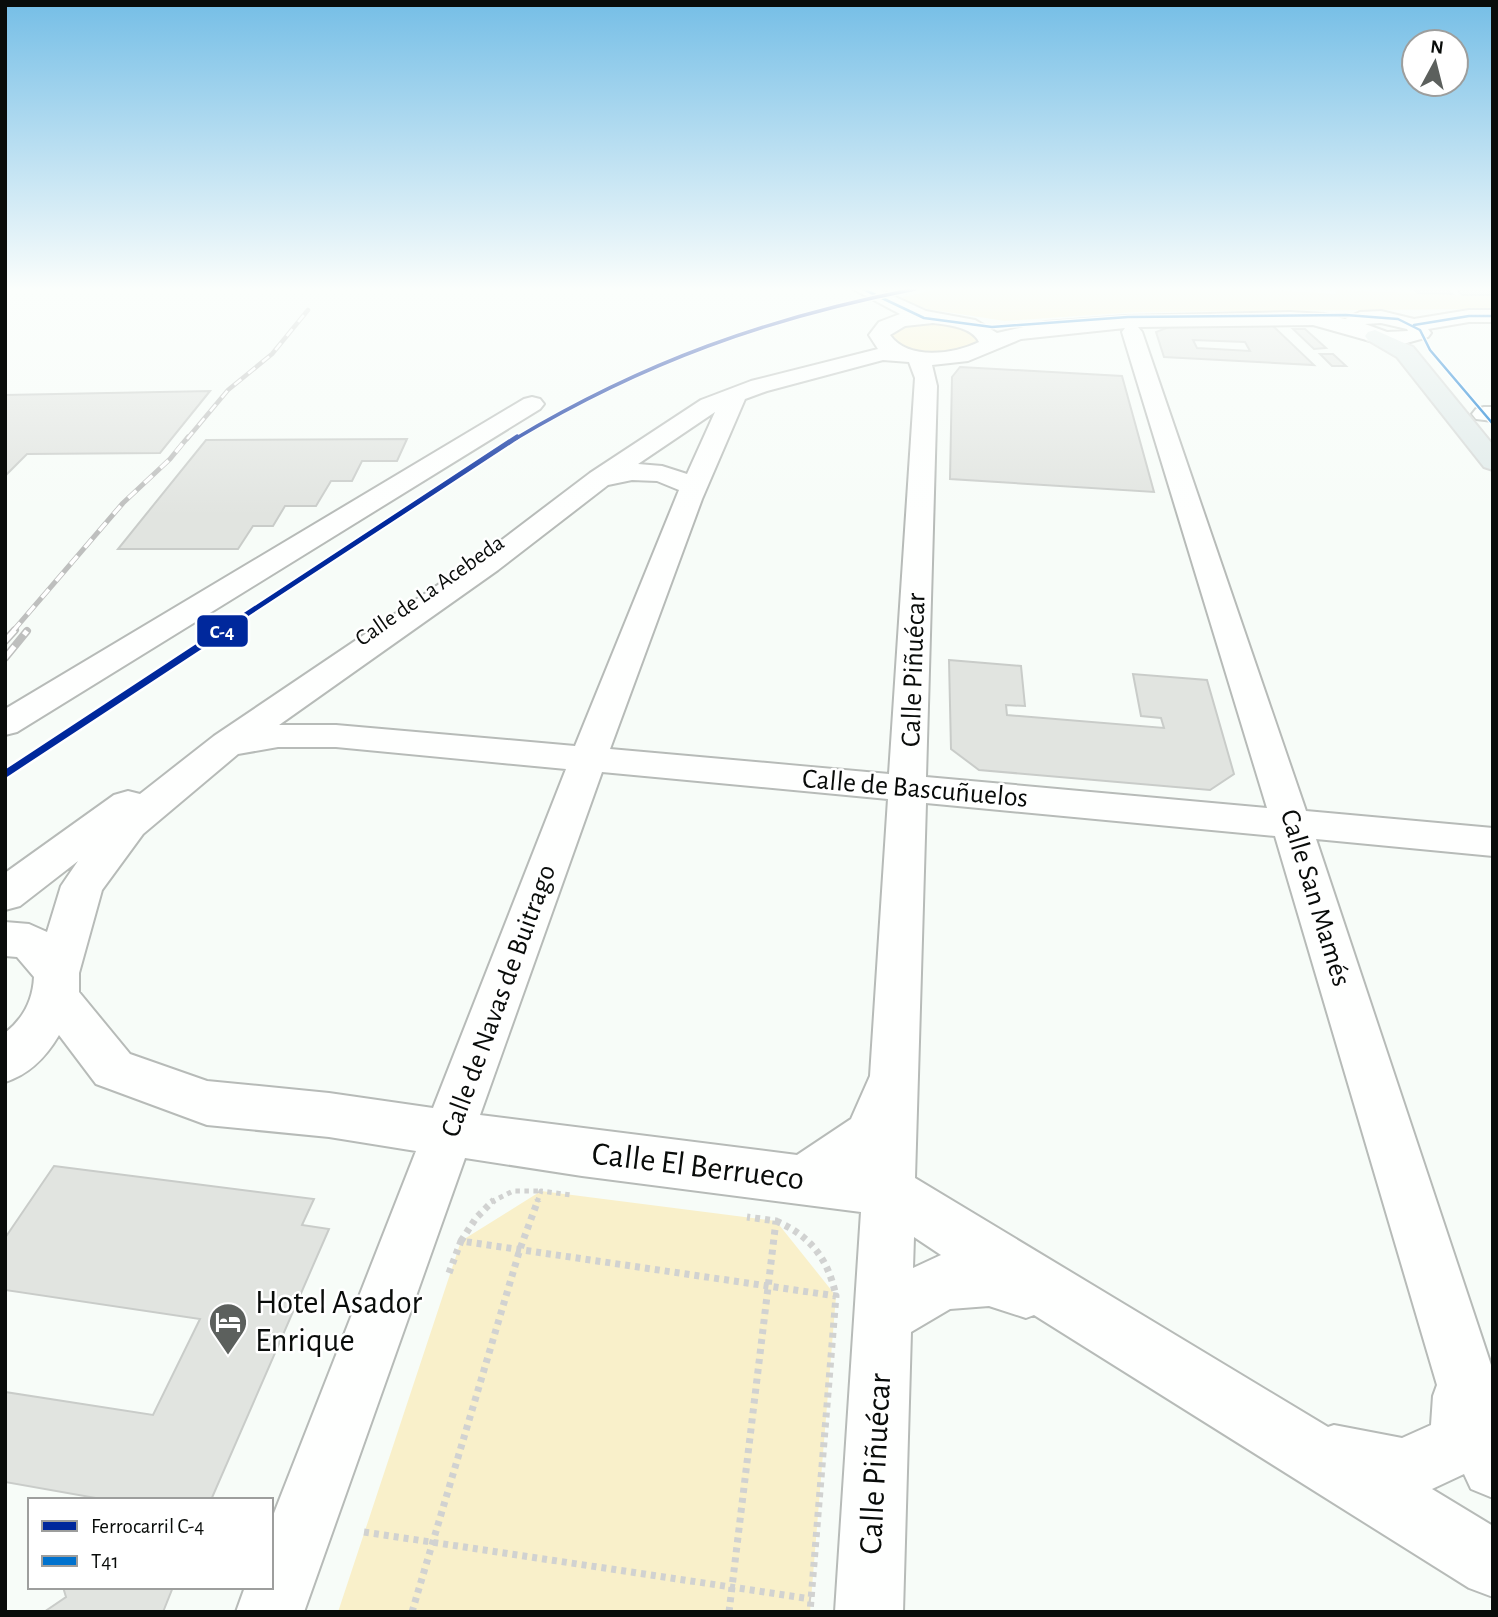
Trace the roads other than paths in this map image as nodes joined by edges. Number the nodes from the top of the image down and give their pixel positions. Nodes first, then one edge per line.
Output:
1 (825, 364) edge
2 (849, 364) edge
3 (904, 364) edge
4 (1142, 364) edge
5 (1415, 364) edge
6 (1443, 364) edge
7 (532, 404) dead end
8 (730, 405) junction
9 (1490, 417) edge
10 (1493, 462) edge
11 (599, 479) junction
12 (694, 487) junction
13 (316, 682) junction
14 (5, 724) edge
15 (336, 736) junction
16 (227, 744) junction
17 (588, 759) junction
18 (909, 788) junction
19 (1292, 824) junction
20 (1493, 842) edge
21 (5, 895) edge
22 (5, 939) edge
23 (56, 985) junction
24 (5, 1062) edge
25 (893, 1070) junction
26 (451, 1133) junction
27 (889, 1191) junction
28 (791, 1201) junction
29 (1065, 1302) junction
30 (859, 1306) junction
31 (1465, 1376) junction
32 (1308, 1451) junction
33 (1493, 1467) edge
34 (1493, 1564) edge
35 (270, 1612) edge
36 (869, 1612) edge

1 - 21 street, Calle de La Acebeda
2 - 8 street, Calle de La Acebeda
3 - 18 street, Calle Piñuécar
4 - 19 street, Calle San Mamés
5 - 10 main road
6 - 9 main road
7 - 14 street
8 - 11 street, Calle de La Acebeda
8 - 12 street, Calle de Navas de Buitrago
11 - 12 street
11 - 13 street, Calle de La Acebeda
12 - 17 street, Calle de Navas de Buitrago
13 - 15 street
13 - 16 street, Calle de La Acebeda
15 - 16 street, Calle de Bascuñuelos
15 - 17 street, Calle de Bascuñuelos
16 - 23 street, Calle de La Acebeda
17 - 18 street, Calle de Bascuñuelos
17 - 26 street, Calle de Navas de Buitrago
18 - 19 street, Calle de Bascuñuelos
18 - 25 street, Calle Piñuécar
19 - 20 street, Calle de Bascuñuelos
19 - 31 street, Calle San Mamés
22 - 23 street, Calle El Berrueco
23 - 24 street, Calle de La Acebeda
23 - 26 street, Calle El Berrueco
25 - 27 street, Calle Piñuécar
25 - 28 street, Calle Piñuécar
26 - 28 street, Calle El Berrueco
26 - 35 street, Calle de Navas de Buitrago
27 - 28 street, Calle El Berrueco
27 - 29 street, Calle El Berrueco
27 - 30 street, Calle Piñuécar
29 - 30 street
29 - 32 street, Calle El Berrueco
30 - 36 street, Calle Piñuécar
31 - 32 street, Calle El Berrueco
31 - 33 street, Calle San Mamés
32 - 34 street, Calle El Berrueco

